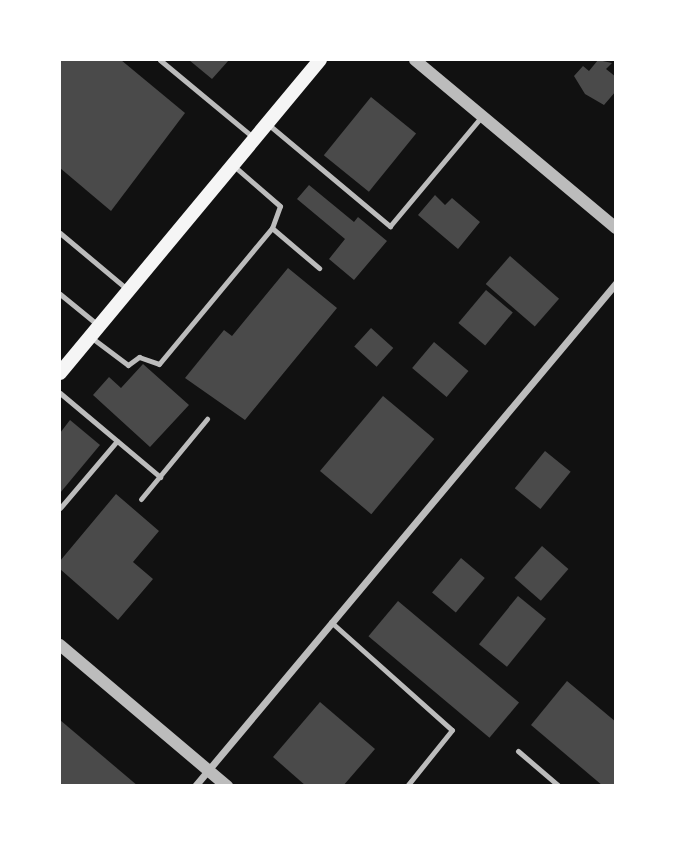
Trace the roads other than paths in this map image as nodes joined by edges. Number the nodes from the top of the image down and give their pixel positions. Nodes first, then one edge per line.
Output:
1 (160, 60) edge
2 (320, 60) edge
3 (415, 60) edge
4 (482, 116) junction
5 (267, 123) junction
6 (254, 138) junction
7 (232, 165) junction
8 (272, 228) junction
9 (615, 228) edge
10 (60, 233) edge
11 (319, 268) dead end
12 (615, 283) edge
13 (128, 290) junction
14 (60, 294) edge
15 (94, 331) junction
16 (60, 373) edge
17 (60, 393) edge
18 (208, 419) dead end
19 (117, 441) junction
20 (160, 477) junction
21 (141, 499) dead end
22 (60, 508) edge
23 (331, 622) junction
24 (60, 645) edge
25 (518, 751) dead end
26 (208, 770) junction
27 (195, 786) edge
28 (227, 786) edge
29 (407, 786) edge
30 (559, 786) edge

1 - 6 lane
2 - 5 main road
3 - 4 street
4 - 5 lane
4 - 9 street
5 - 6 main road
6 - 7 main road
7 - 8 lane
7 - 13 main road
8 - 11 lane
8 - 15 lane
10 - 13 lane
12 - 23 street
13 - 15 main road
14 - 15 lane
15 - 16 main road
17 - 19 lane
18 - 20 lane
19 - 20 lane
19 - 22 lane
20 - 21 lane
23 - 26 street
23 - 29 lane
24 - 26 street
25 - 30 lane
26 - 27 street
26 - 28 street

